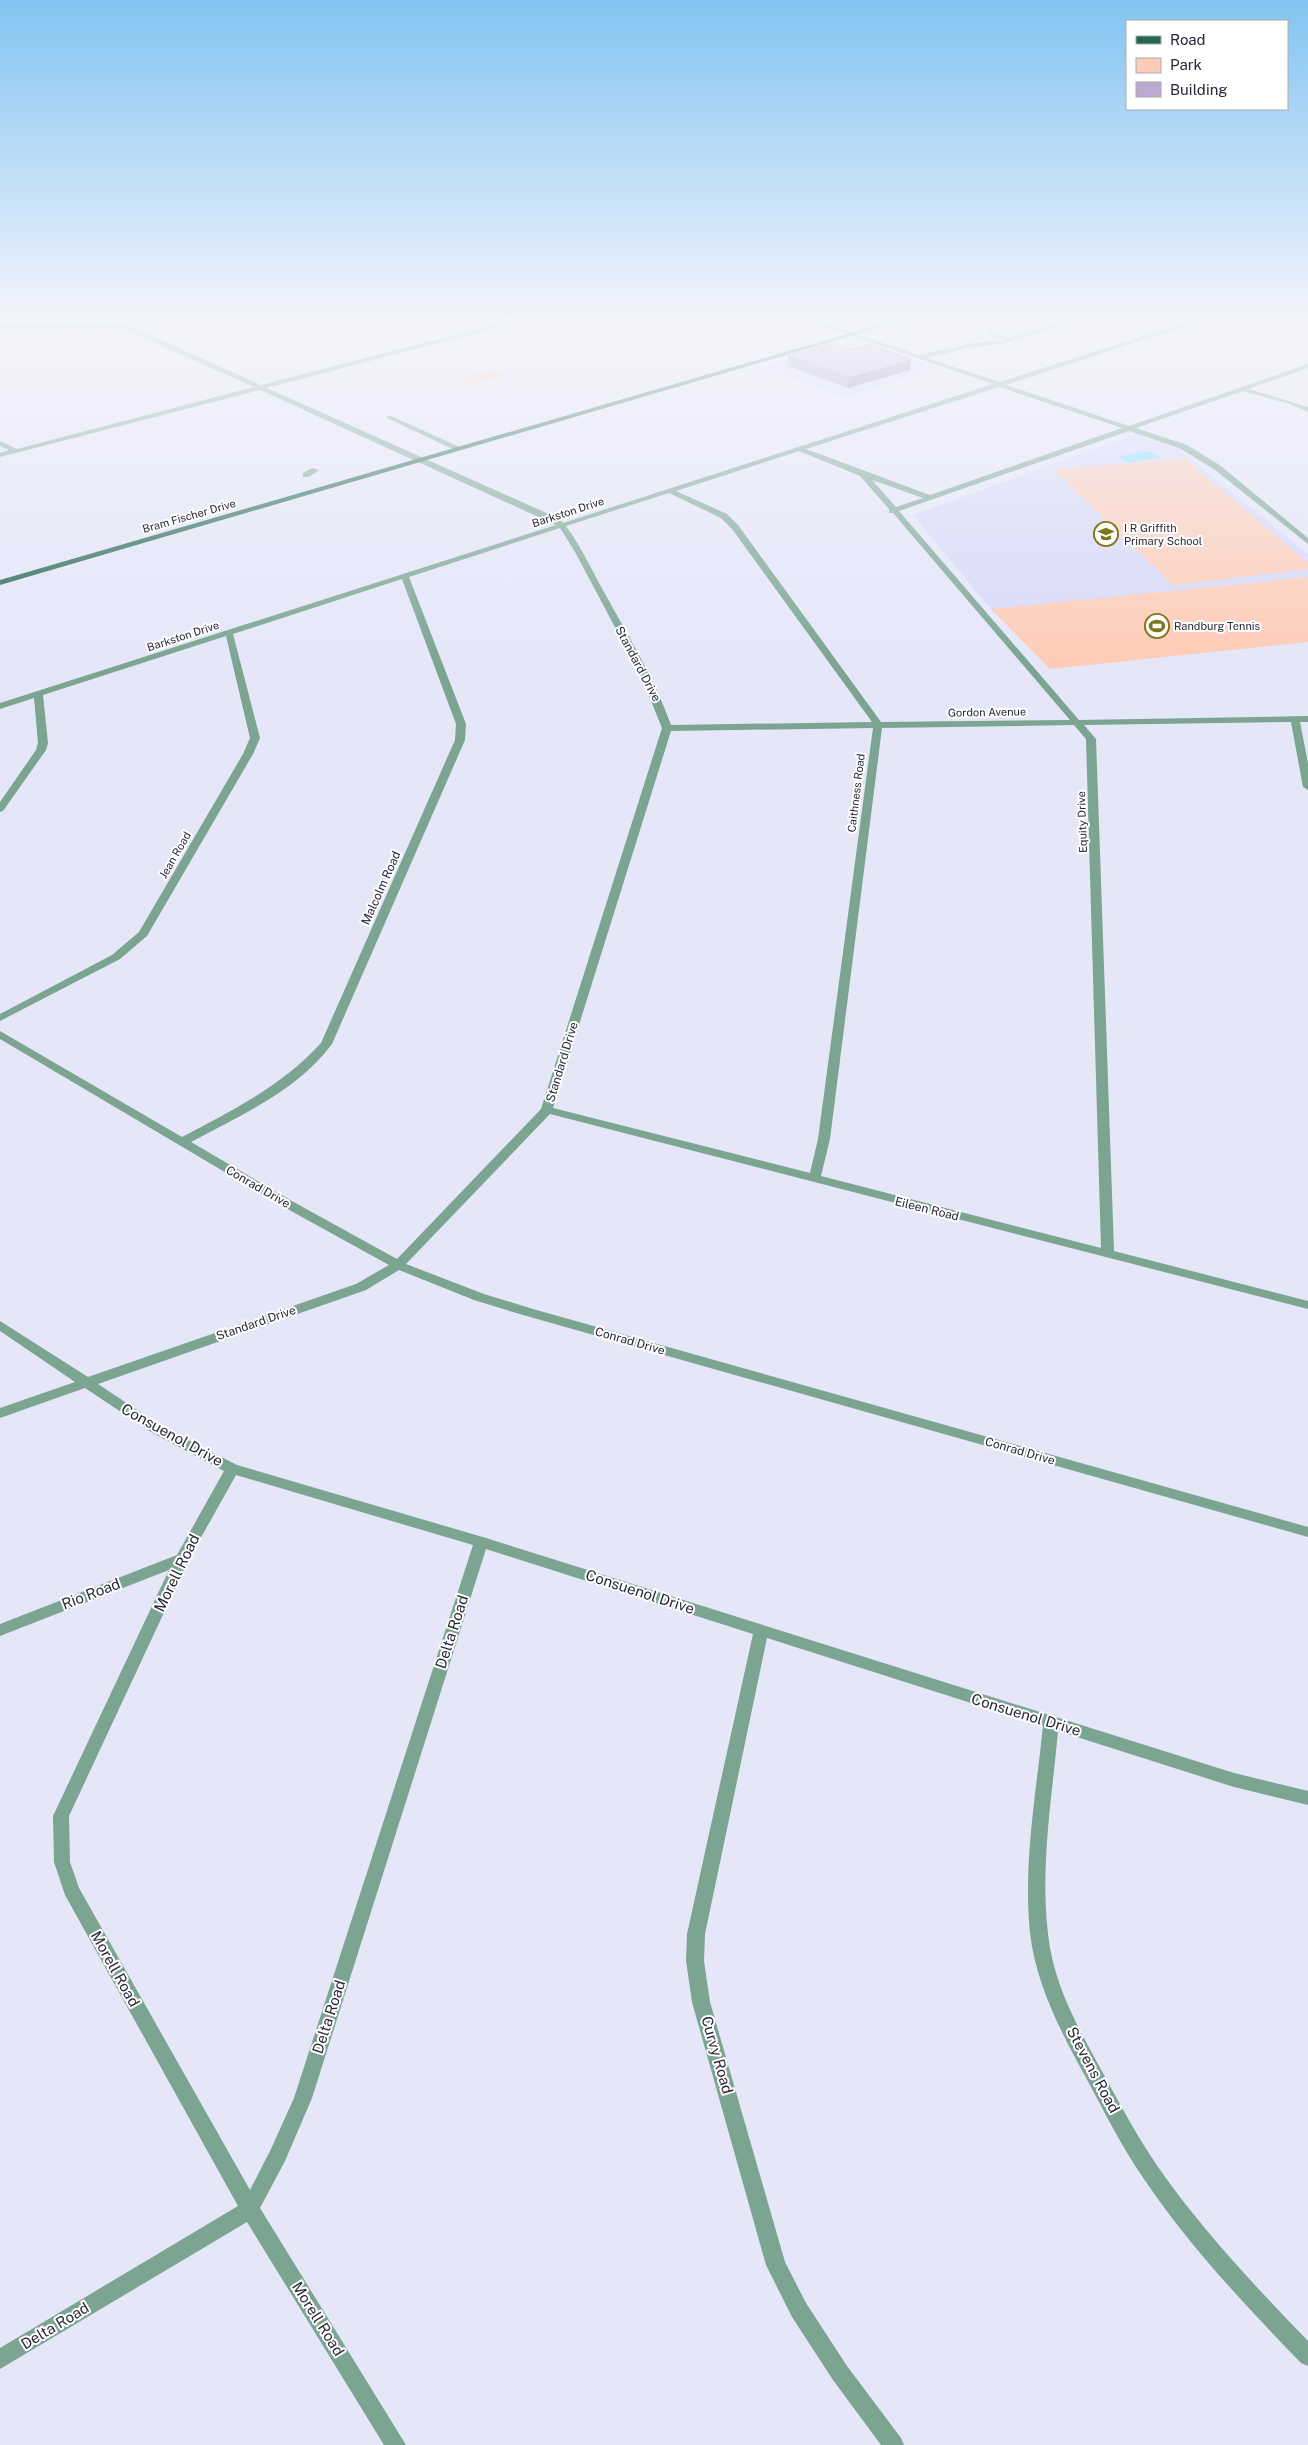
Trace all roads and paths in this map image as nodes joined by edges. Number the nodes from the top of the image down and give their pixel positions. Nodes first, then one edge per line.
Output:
1 (81, 434) edge
2 (367, 434) edge
3 (427, 434) edge
4 (511, 434) edge
5 (845, 434) edge
6 (1114, 434) edge
7 (1148, 434) edge
8 (0, 443) edge
9 (460, 449) junction
10 (799, 449) junction
11 (16, 451) junction
12 (0, 455) edge
13 (424, 460) junction
14 (315, 470) dead end
15 (863, 474) junction
16 (306, 475) dead end
17 (670, 491) junction
18 (930, 498) junction
19 (892, 511) junction
20 (562, 526) junction
21 (1308, 542) edge
22 (405, 576) junction
23 (0, 583) edge
24 (229, 633) junction
25 (38, 693) junction
26 (0, 706) edge
27 (1295, 719) junction
28 (1308, 719) edge
29 (1076, 722) junction
30 (878, 725) junction
31 (667, 728) junction
32 (1308, 787) edge
33 (0, 809) edge
34 (0, 1018) edge
35 (0, 1034) edge
36 (547, 1110) junction
37 (181, 1142) junction
38 (814, 1180) junction
39 (1108, 1254) junction
40 (398, 1265) junction
41 (1308, 1305) edge
42 (0, 1325) edge
43 (84, 1383) junction
44 (0, 1413) edge
45 (232, 1468) junction
46 (1308, 1532) edge
47 (481, 1542) junction
48 (182, 1559) junction
49 (0, 1630) edge
50 (761, 1631) junction
51 (1051, 1722) junction
52 (1308, 1798) edge
53 (250, 2209) junction
54 (1308, 2356) edge
55 (0, 2359) edge
56 (396, 2445) edge
57 (894, 2445) edge

1 - 11 street
2 - 13 street, Standard Drive
3 - 9 street
4 - 9 main road, Bram Fischer Drive
5 - 10 street, Barkston Drive
6 - 18 street
7 - 21 street
8 - 11 street
9 - 13 main road, Bram Fischer Drive
10 - 15 street
10 - 17 street, Barkston Drive
11 - 12 street
13 - 20 street, Standard Drive
13 - 23 main road, Bram Fischer Drive
14 - 16 street
15 - 18 street
15 - 19 street, Equity Drive
17 - 20 street, Barkston Drive
17 - 30 street
18 - 19 street
19 - 29 street, Equity Drive
20 - 22 street, Barkston Drive
20 - 31 street, Standard Drive
22 - 24 street, Barkston Drive
22 - 37 street, Malcolm Road
24 - 25 street, Barkston Drive
24 - 34 street, Jean Road
25 - 26 street, Barkston Drive
25 - 33 street
27 - 28 street, Gordon Avenue
27 - 29 street, Gordon Avenue
27 - 32 street
29 - 30 street, Gordon Avenue
29 - 39 street, Equity Drive
30 - 31 street, Gordon Avenue
30 - 38 street, Caithness Road
31 - 36 street, Standard Drive
35 - 37 street, Conrad Drive
36 - 38 street, Eileen Road
36 - 40 street, Standard Drive
37 - 40 street, Conrad Drive
38 - 39 street, Eileen Road
39 - 41 street, Eileen Road
40 - 43 street, Standard Drive
40 - 46 street, Conrad Drive
42 - 43 street, Consuenol Drive
43 - 44 street, Standard Drive
43 - 45 street, Consuenol Drive
45 - 47 street, Consuenol Drive
45 - 48 street, Morell Road
47 - 50 street, Consuenol Drive
47 - 53 street, Delta Road
48 - 49 street, Rio Road
48 - 53 street, Morell Road
50 - 51 street, Consuenol Drive
50 - 57 street, Curvy Road
51 - 52 street, Consuenol Drive
51 - 54 street, Stevens Road
53 - 55 street, Delta Road
53 - 56 street, Morell Road

